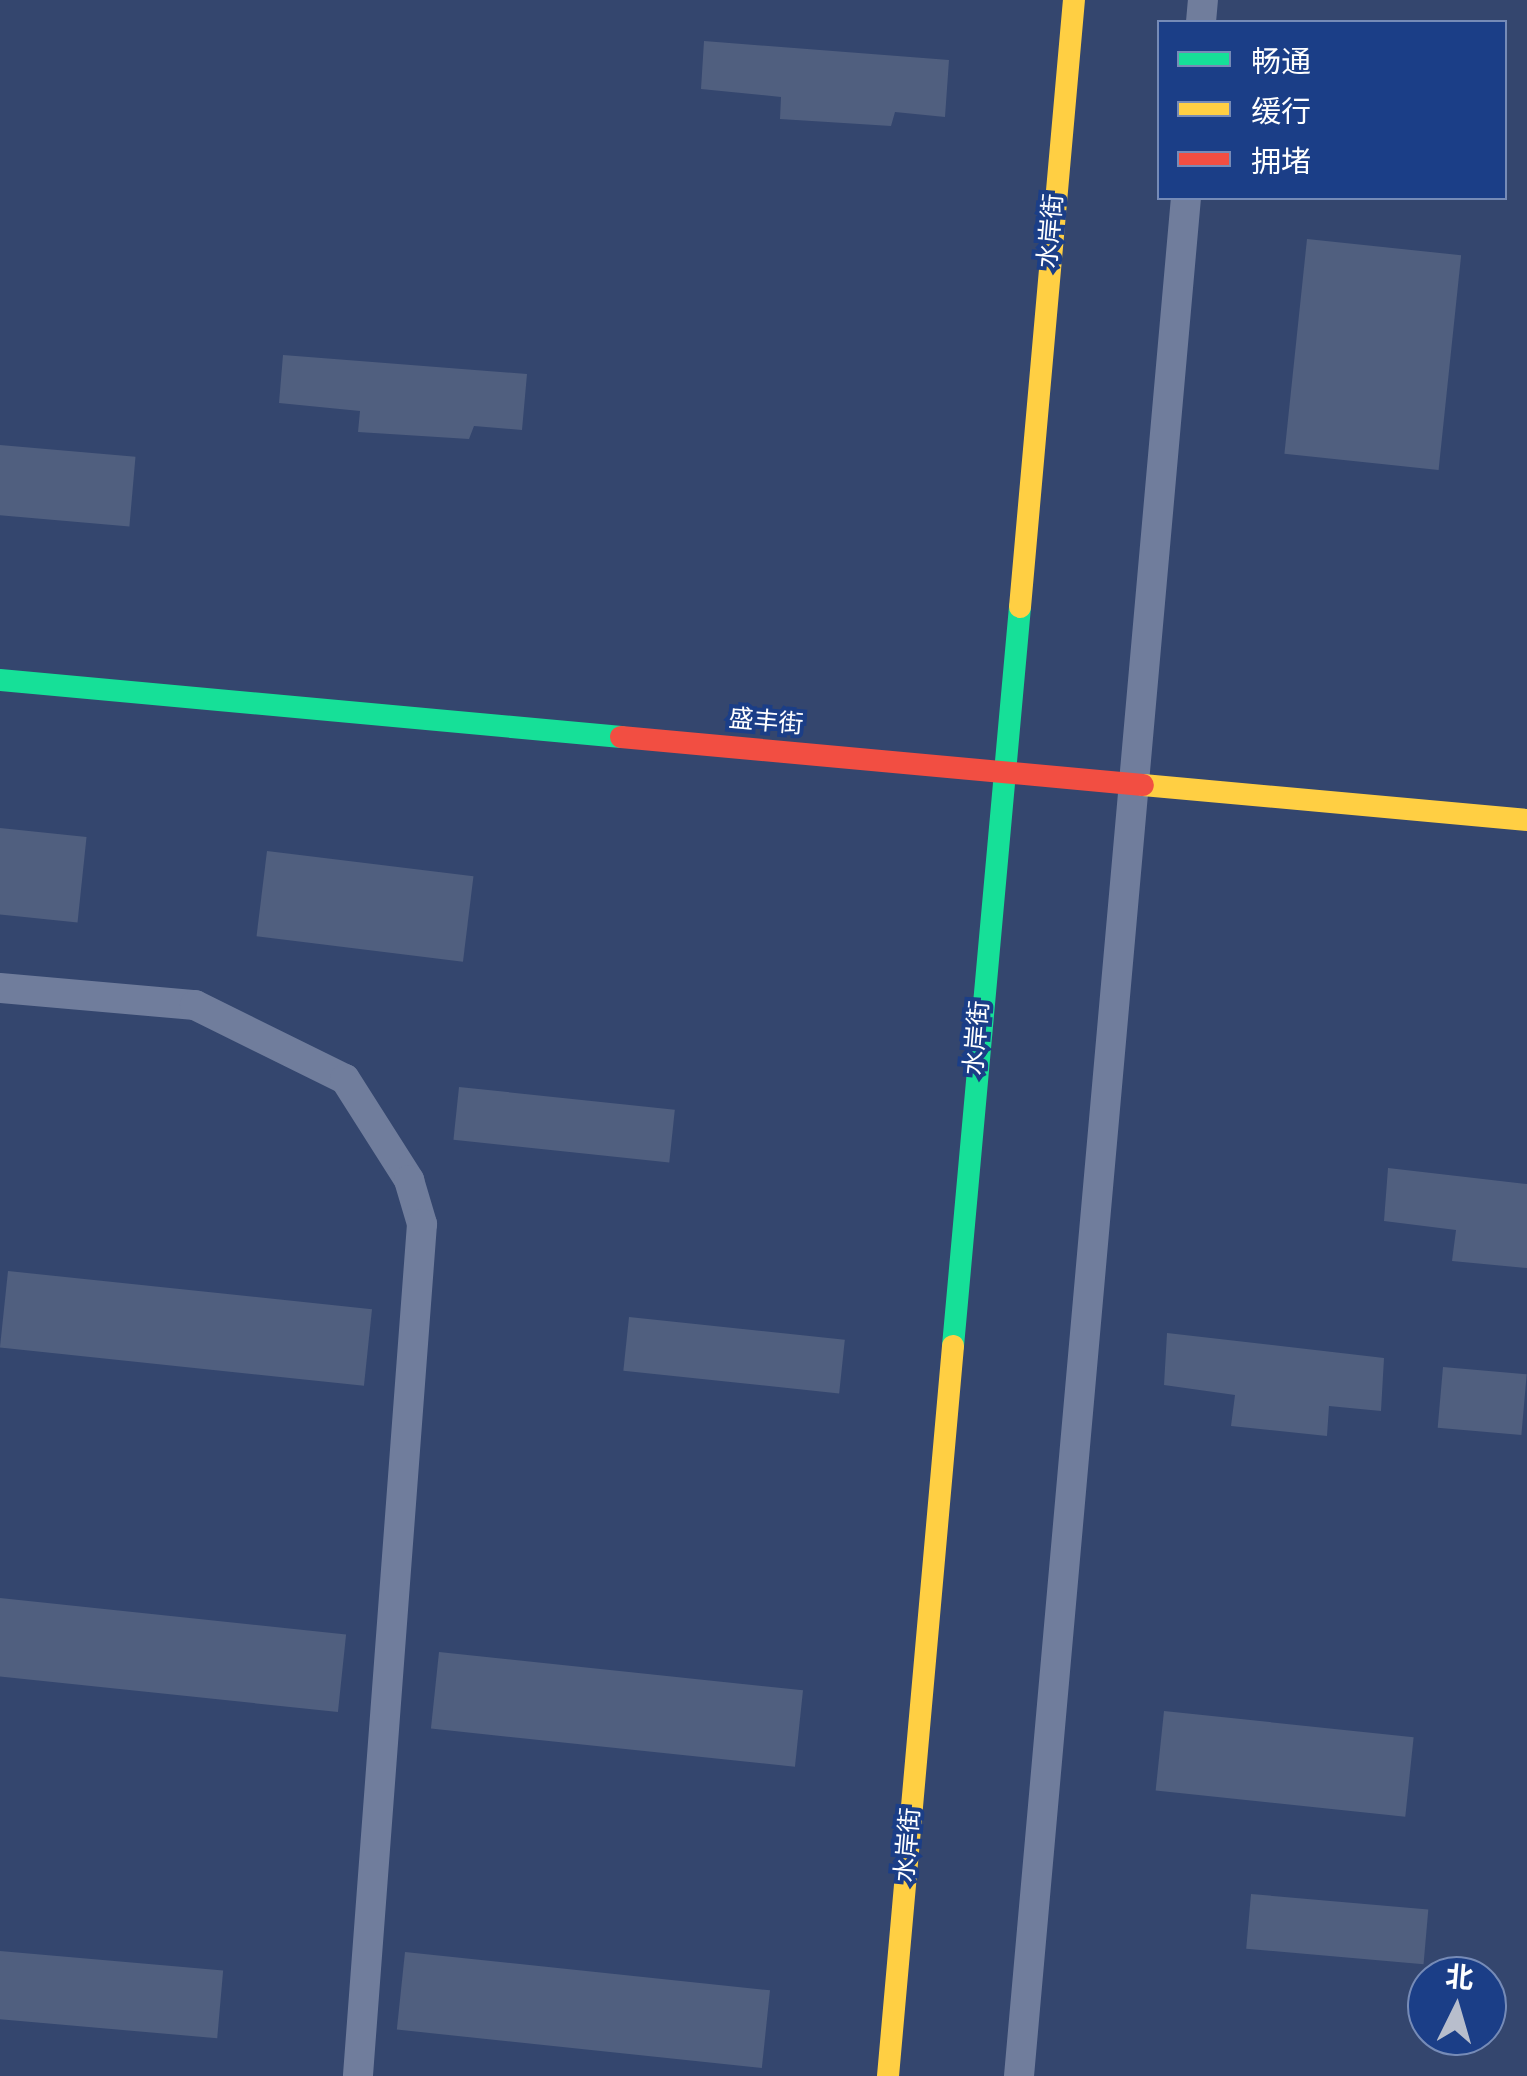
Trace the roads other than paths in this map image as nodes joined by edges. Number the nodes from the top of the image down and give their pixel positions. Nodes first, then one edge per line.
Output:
1 (1074, 0) edge
2 (1186, 200) edge
3 (0, 680) edge
4 (1000, 771) junction
5 (1134, 784) junction
6 (1527, 820) edge
7 (0, 988) edge
8 (358, 2076) edge
9 (888, 2076) edge
10 (1019, 2076) edge

1 - 4 street, 水岸街
2 - 5 street
3 - 4 street, 盛丰街
4 - 5 street, 盛丰街
4 - 9 street, 水岸街
5 - 6 street, 盛丰街
5 - 10 street
7 - 8 street

